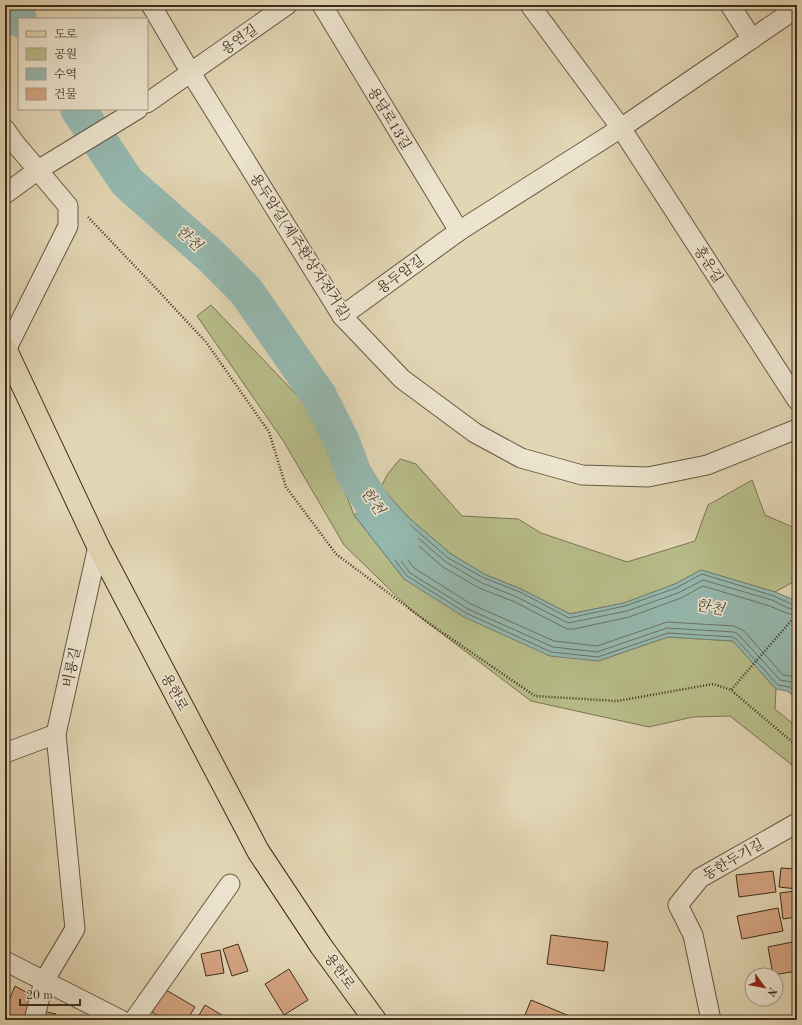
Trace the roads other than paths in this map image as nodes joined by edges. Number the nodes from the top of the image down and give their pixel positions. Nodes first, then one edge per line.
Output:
1 (151, 5) edge
2 (287, 5) edge
3 (322, 5) edge
4 (530, 5) edge
5 (730, 5) edge
6 (797, 8) edge
7 (752, 39) junction
8 (191, 73) junction
9 (148, 102) edge
10 (136, 110) edge
11 (621, 128) junction
12 (5, 129) edge
13 (38, 170) junction
14 (5, 194) edge
15 (459, 231) junction
16 (342, 316) junction
17 (5, 349) edge
18 (797, 400) edge
19 (797, 429) edge
20 (98, 546) junction
21 (56, 734) junction
22 (5, 753) edge
23 (797, 823) edge
24 (230, 884) dead end
25 (5, 962) edge
26 (44, 981) junction
27 (34, 1020) edge
28 (121, 1020) edge
29 (134, 1020) edge
30 (375, 1020) edge
31 (711, 1020) edge

1 - 8 street, 용두암길(제주환상자전거길)
2 - 8 street, 용연길
3 - 15 street, 용담로13길
4 - 11 street, 홍운길
5 - 7 street
6 - 7 street
7 - 11 street
8 - 9 street, 용연길
8 - 16 street, 용두암길(제주환상자전거길)
10 - 13 street, 용연길
11 - 15 street
11 - 18 street, 홍운길
12 - 13 street
13 - 14 street, 용연길
13 - 17 street
15 - 16 street, 용두암길
16 - 19 street, 용두암길(제주환상자전거길)
17 - 20 main road, 용한로
20 - 21 street, 비룡길
20 - 30 main road, 용한로
21 - 22 street
21 - 26 street, 비룡길
23 - 31 street, 동한두기길
24 - 29 street
25 - 26 street
26 - 27 street, 비룡길
26 - 28 street

